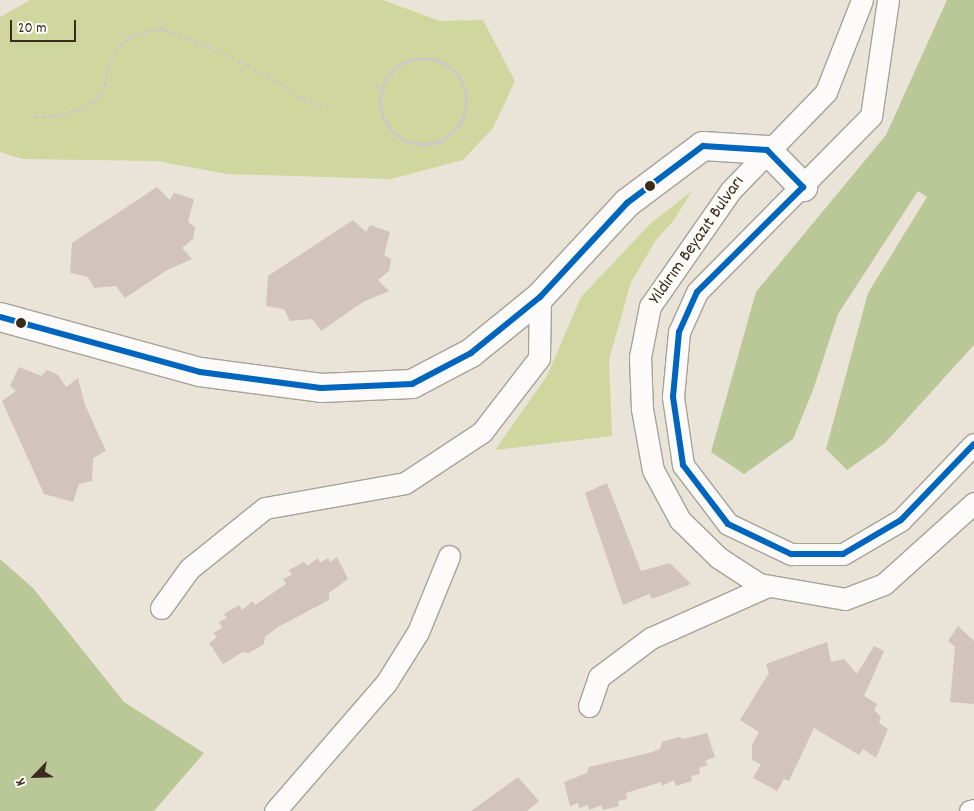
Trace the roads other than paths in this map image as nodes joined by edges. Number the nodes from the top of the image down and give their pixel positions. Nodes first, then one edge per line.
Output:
1 (862, 0) edge
2 (888, 0) edge
3 (767, 150) junction
4 (803, 187) junction
5 (540, 296) junction
6 (0, 317) edge
7 (974, 444) edge
8 (974, 503) edge
9 (449, 556) dead end
10 (768, 586) junction
11 (161, 608) dead end
12 (589, 706) dead end
13 (275, 811) edge

1 - 3 street, Yıldırım Beyazıt Bulvarı
2 - 4 street, Yıldırım Beyazıt Bulvarı
3 - 4 street
3 - 5 street
3 - 10 street, Yıldırım Beyazıt Bulvarı
4 - 7 street, Yıldırım Beyazıt Bulvarı
5 - 6 street
5 - 11 street
8 - 10 street, Yıldırım Beyazıt Bulvarı
9 - 13 street
10 - 12 street

